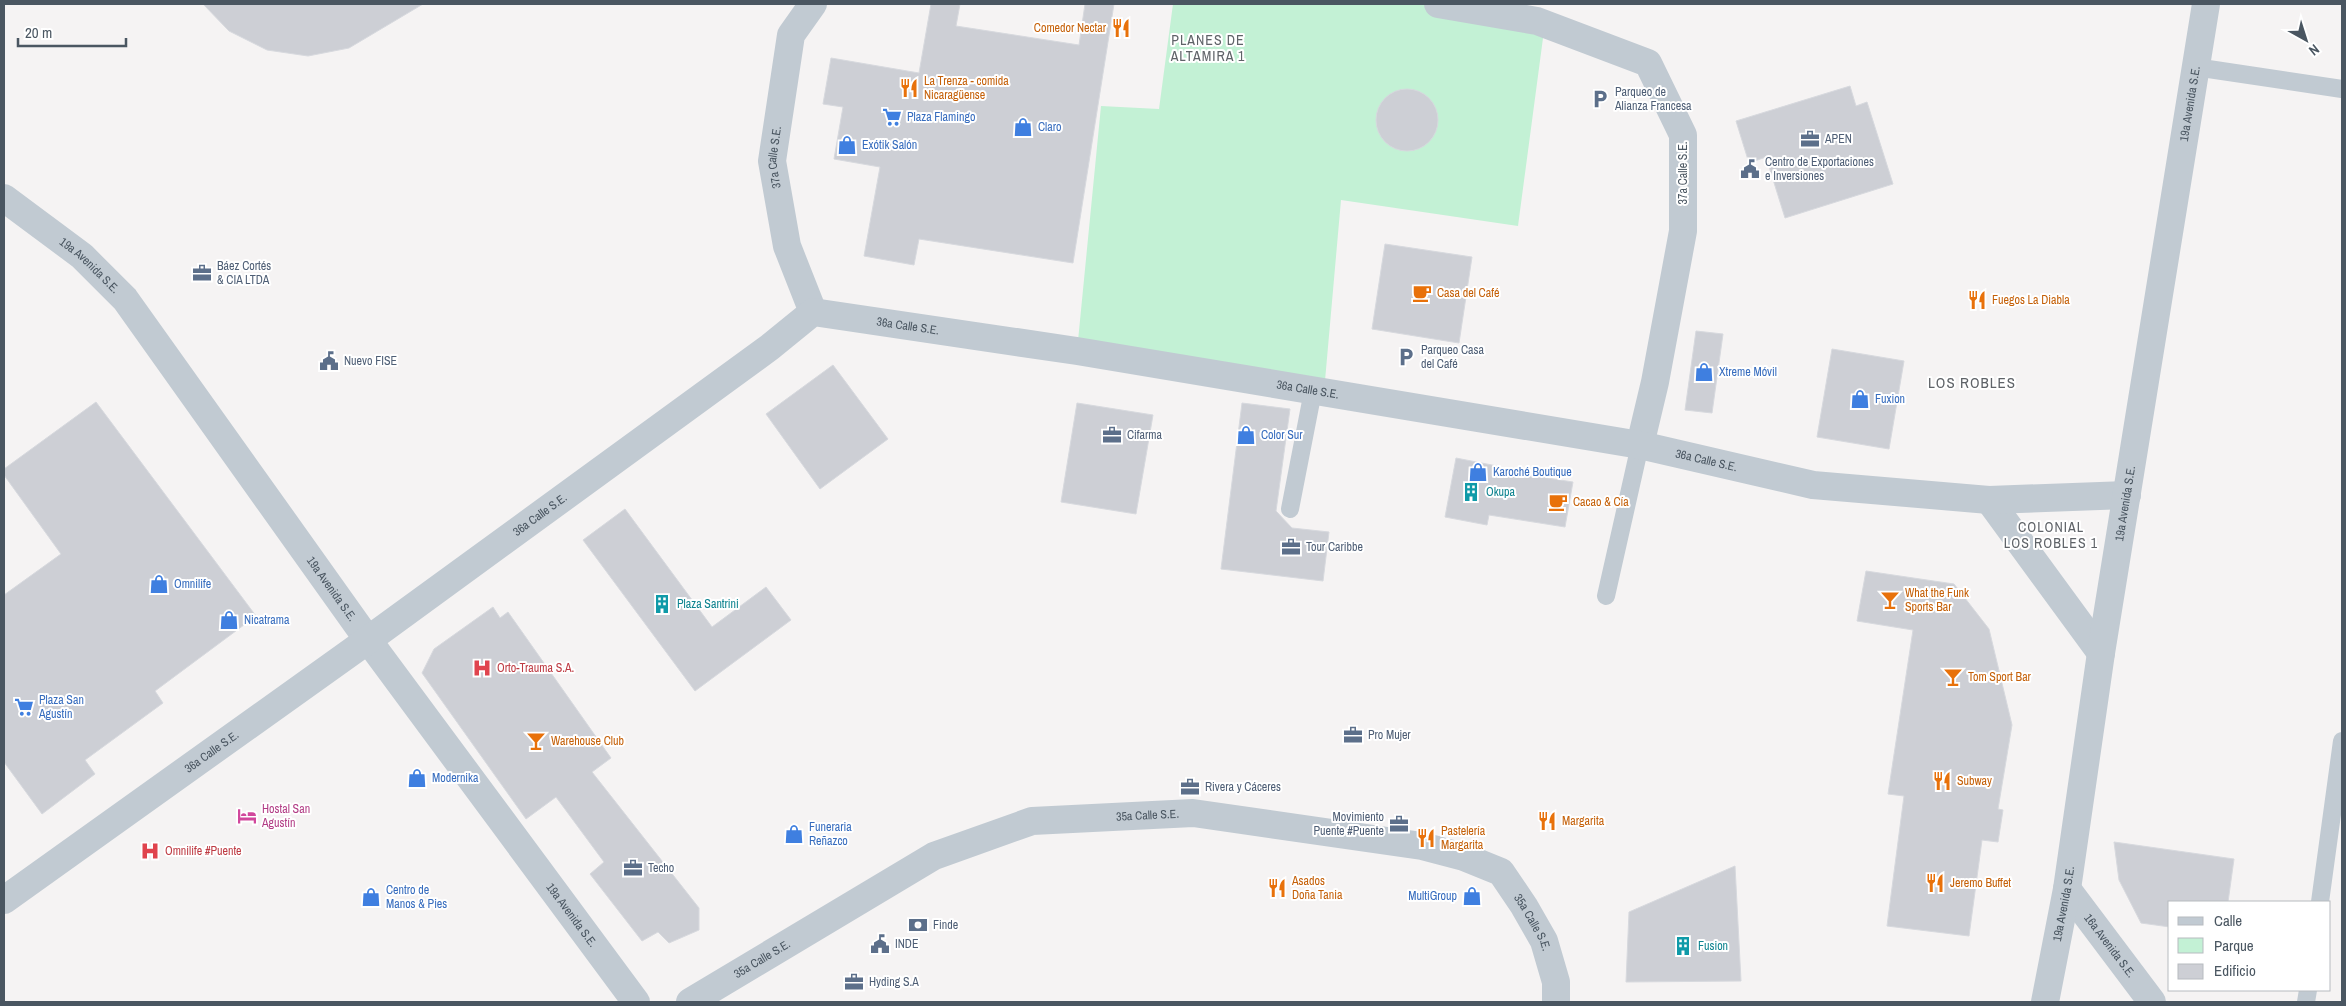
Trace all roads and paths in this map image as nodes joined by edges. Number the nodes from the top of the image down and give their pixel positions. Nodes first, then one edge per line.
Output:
1 (813, 4) edge
2 (1438, 4) edge
3 (2206, 4) edge
4 (2195, 67) junction
5 (2342, 90) edge
6 (4, 198) edge
7 (813, 312) junction
8 (1313, 390) junction
9 (1640, 445) junction
10 (2127, 495) junction
11 (1989, 500) junction
12 (1290, 510) dead end
13 (1606, 596) dead end
14 (368, 640) junction
15 (2101, 653) junction
16 (2342, 741) edge
17 (2067, 889) junction
18 (4, 900) edge
19 (2320, 901) edge
20 (636, 1002) edge
21 (690, 1002) edge
22 (1556, 1002) edge
23 (2045, 1002) edge
24 (2152, 1002) edge

1 - 7 street, 37a Calle S.E.
2 - 9 street, 37a Calle S.E.
3 - 4 street, 19a Avenida S.E.
4 - 5 lane
4 - 10 street, 19a Avenida S.E.
6 - 14 street, 19a Avenida S.E.
7 - 8 street, 36a Calle S.E.
7 - 14 street, 36a Calle S.E.
8 - 9 street, 36a Calle S.E.
8 - 12 lane
9 - 11 street, 36a Calle S.E.
9 - 13 lane
10 - 11 street, 36a Calle S.E.
10 - 15 street, 19a Avenida S.E.
11 - 15 street
14 - 18 street, 36a Calle S.E.
14 - 20 street, 19a Avenida S.E.
15 - 17 street, 19a Avenida S.E.
16 - 19 lane
17 - 23 street, 19a Avenida S.E.
17 - 24 street, 16a Avenida S.E.
21 - 22 street, 35a Calle S.E.

